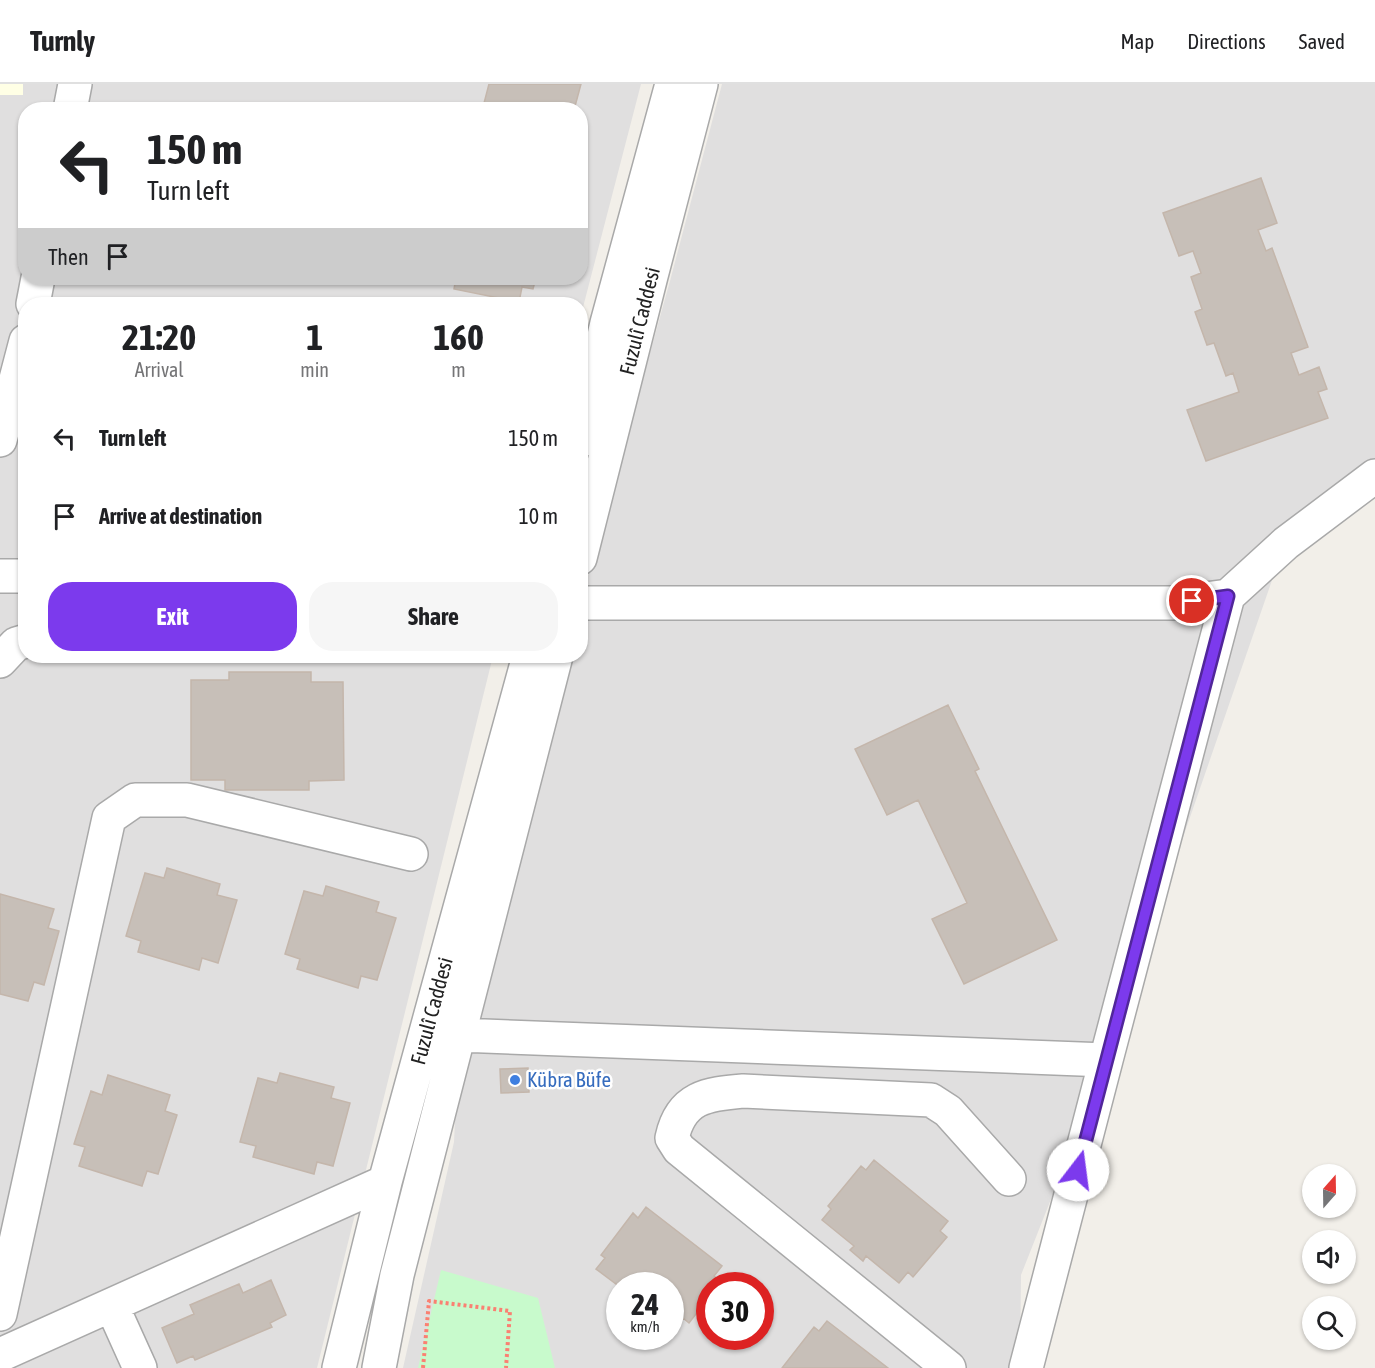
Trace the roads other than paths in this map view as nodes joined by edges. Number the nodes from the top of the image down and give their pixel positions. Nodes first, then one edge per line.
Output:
1 (75, 84) edge
2 (672, 84) edge
3 (701, 84) edge
4 (72, 102) edge
5 (18, 371) edge
6 (588, 406) edge
7 (0, 440) edge
8 (1375, 476) edge
9 (588, 526) edge
10 (0, 576) edge
11 (18, 576) edge
12 (1228, 596) junction
13 (588, 603) edge
14 (18, 643) edge
15 (0, 660) edge
16 (527, 663) edge
17 (554, 663) edge
18 (411, 854) dead end
19 (459, 1035) junction
20 (1106, 1060) junction
21 (1009, 1179) dead end
22 (385, 1182) junction
23 (112, 1306) junction
24 (0, 1314) edge
25 (0, 1355) edge
26 (140, 1368) edge
27 (339, 1368) edge
28 (379, 1368) edge
29 (950, 1368) edge
30 (1026, 1368) edge

1 - 4 street
2 - 6 street, Fuzulî Caddesi
3 - 9 street, Fuzulî Caddesi
5 - 7 street
8 - 12 street
10 - 11 street
12 - 13 street
12 - 20 street
14 - 15 street
16 - 22 street, Fuzulî Caddesi
17 - 19 street, Fuzulî Caddesi
18 - 24 street
19 - 20 street
19 - 28 street, Fuzulî Caddesi
20 - 30 street
21 - 29 street
22 - 23 street
22 - 27 street, Fuzulî Caddesi
23 - 25 street
23 - 26 street

